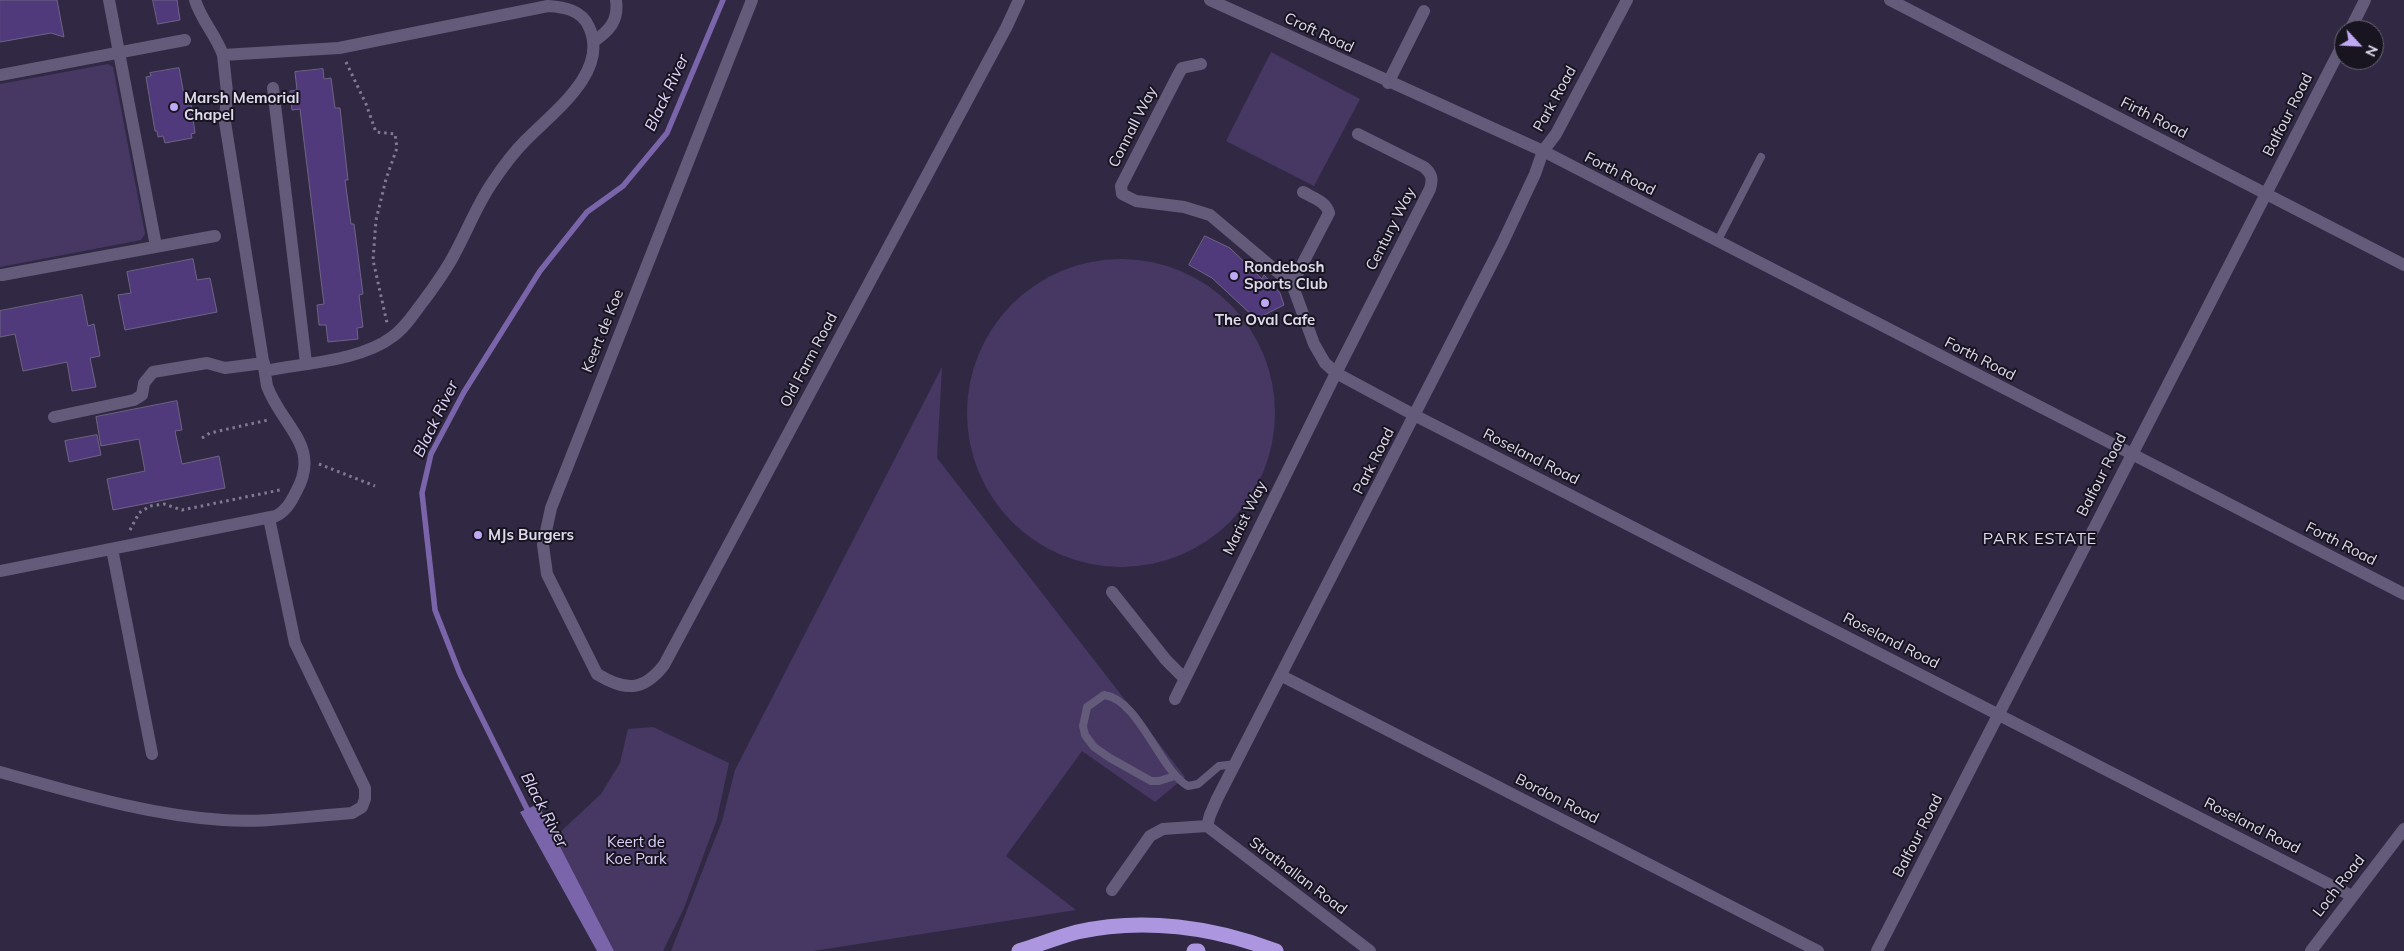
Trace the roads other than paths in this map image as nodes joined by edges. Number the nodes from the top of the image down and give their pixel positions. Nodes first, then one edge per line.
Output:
1 (109, 0) edge
2 (196, 0) edge
3 (576, 0) edge
4 (616, 0) edge
5 (752, 0) edge
6 (1019, 0) edge
7 (1212, 0) edge
8 (1627, 0) edge
9 (1890, 0) edge
10 (2366, 0) edge
11 (563, 7) junction
12 (1424, 11) dead end
13 (2355, 20) edge
14 (185, 40) dead end
15 (593, 42) junction
16 (119, 52) junction
17 (223, 55) junction
18 (2334, 61) edge
19 (1201, 64) dead end
20 (0, 75) edge
21 (1388, 83) junction
22 (273, 88) dead end
23 (1358, 134) dead end
24 (1543, 152) junction
25 (1761, 157) dead end
26 (1303, 192) dead end
27 (2266, 194) junction
28 (215, 236) dead end
29 (1717, 242) junction
30 (156, 246) junction
31 (2404, 265) edge
32 (2, 275) dead end
33 (1292, 284) junction
34 (306, 363) junction
35 (264, 367) junction
36 (1336, 373) junction
37 (1416, 416) junction
38 (54, 417) dead end
39 (2131, 455) junction
40 (269, 518) junction
41 (112, 549) junction
42 (0, 571) edge
43 (1112, 592) dead end
44 (2404, 594) edge
45 (597, 674) joint
46 (1282, 676) junction
47 (1184, 678) junction
48 (1175, 699) dead end
49 (1999, 714) junction
50 (152, 754) dead end
51 (1236, 764) junction
52 (0, 772) edge
53 (1174, 776) junction
54 (1207, 826) junction
55 (2404, 829) edge
56 (2399, 845) edge
57 (1112, 890) dead end
58 (2352, 896) junction
59 (1019, 951) edge
60 (1194, 951) edge
61 (1198, 951) edge
62 (1276, 951) edge
63 (1370, 951) edge
64 (1818, 951) edge
65 (1877, 951) edge
66 (2310, 951) edge

1 - 16 street
2 - 17 street
3 - 11 street
4 - 15 street
5 - 45 street, Keert de Koe
6 - 45 street, Old Farm Road
7 - 21 street, Croft Road
8 - 24 street, Park Road
9 - 27 street, Firth Road
10 - 13 street
11 - 15 street
11 - 17 street
12 - 21 street
14 - 16 street
15 - 34 street
16 - 20 street
16 - 30 street
17 - 35 street
18 - 27 street, Balfour Road
19 - 33 street, Connall Way
21 - 24 street, Croft Road
22 - 34 street
23 - 36 street, Century Way
24 - 29 street, Forth Road
24 - 37 street, Park Road
25 - 29 lane
26 - 33 street
27 - 31 street, Firth Road
27 - 39 street, Balfour Road
28 - 30 street
29 - 39 street, Forth Road
30 - 32 street
33 - 36 street, Connall Way
34 - 35 street
35 - 38 street
35 - 40 street
36 - 37 street, Roseland Road
36 - 47 street, Marist Way
37 - 46 street, Park Road
37 - 49 street, Roseland Road
39 - 44 street, Forth Road
39 - 49 street, Balfour Road
40 - 41 street
40 - 52 street
41 - 42 street
41 - 50 street
43 - 47 street
46 - 51 street, Park Road
46 - 64 street, Bordon Road
47 - 48 street, Marist Way
49 - 58 street, Roseland Road
49 - 65 street, Balfour Road
51 - 53 lane
51 - 54 street, Park Road
53 - 53 lane
54 - 57 street
54 - 63 street, Strathallan Road
55 - 56 street, Loch Road
56 - 58 street, Loch Road
58 - 66 street, Loch Road
59 - 62 highway
60 - 61 highway

